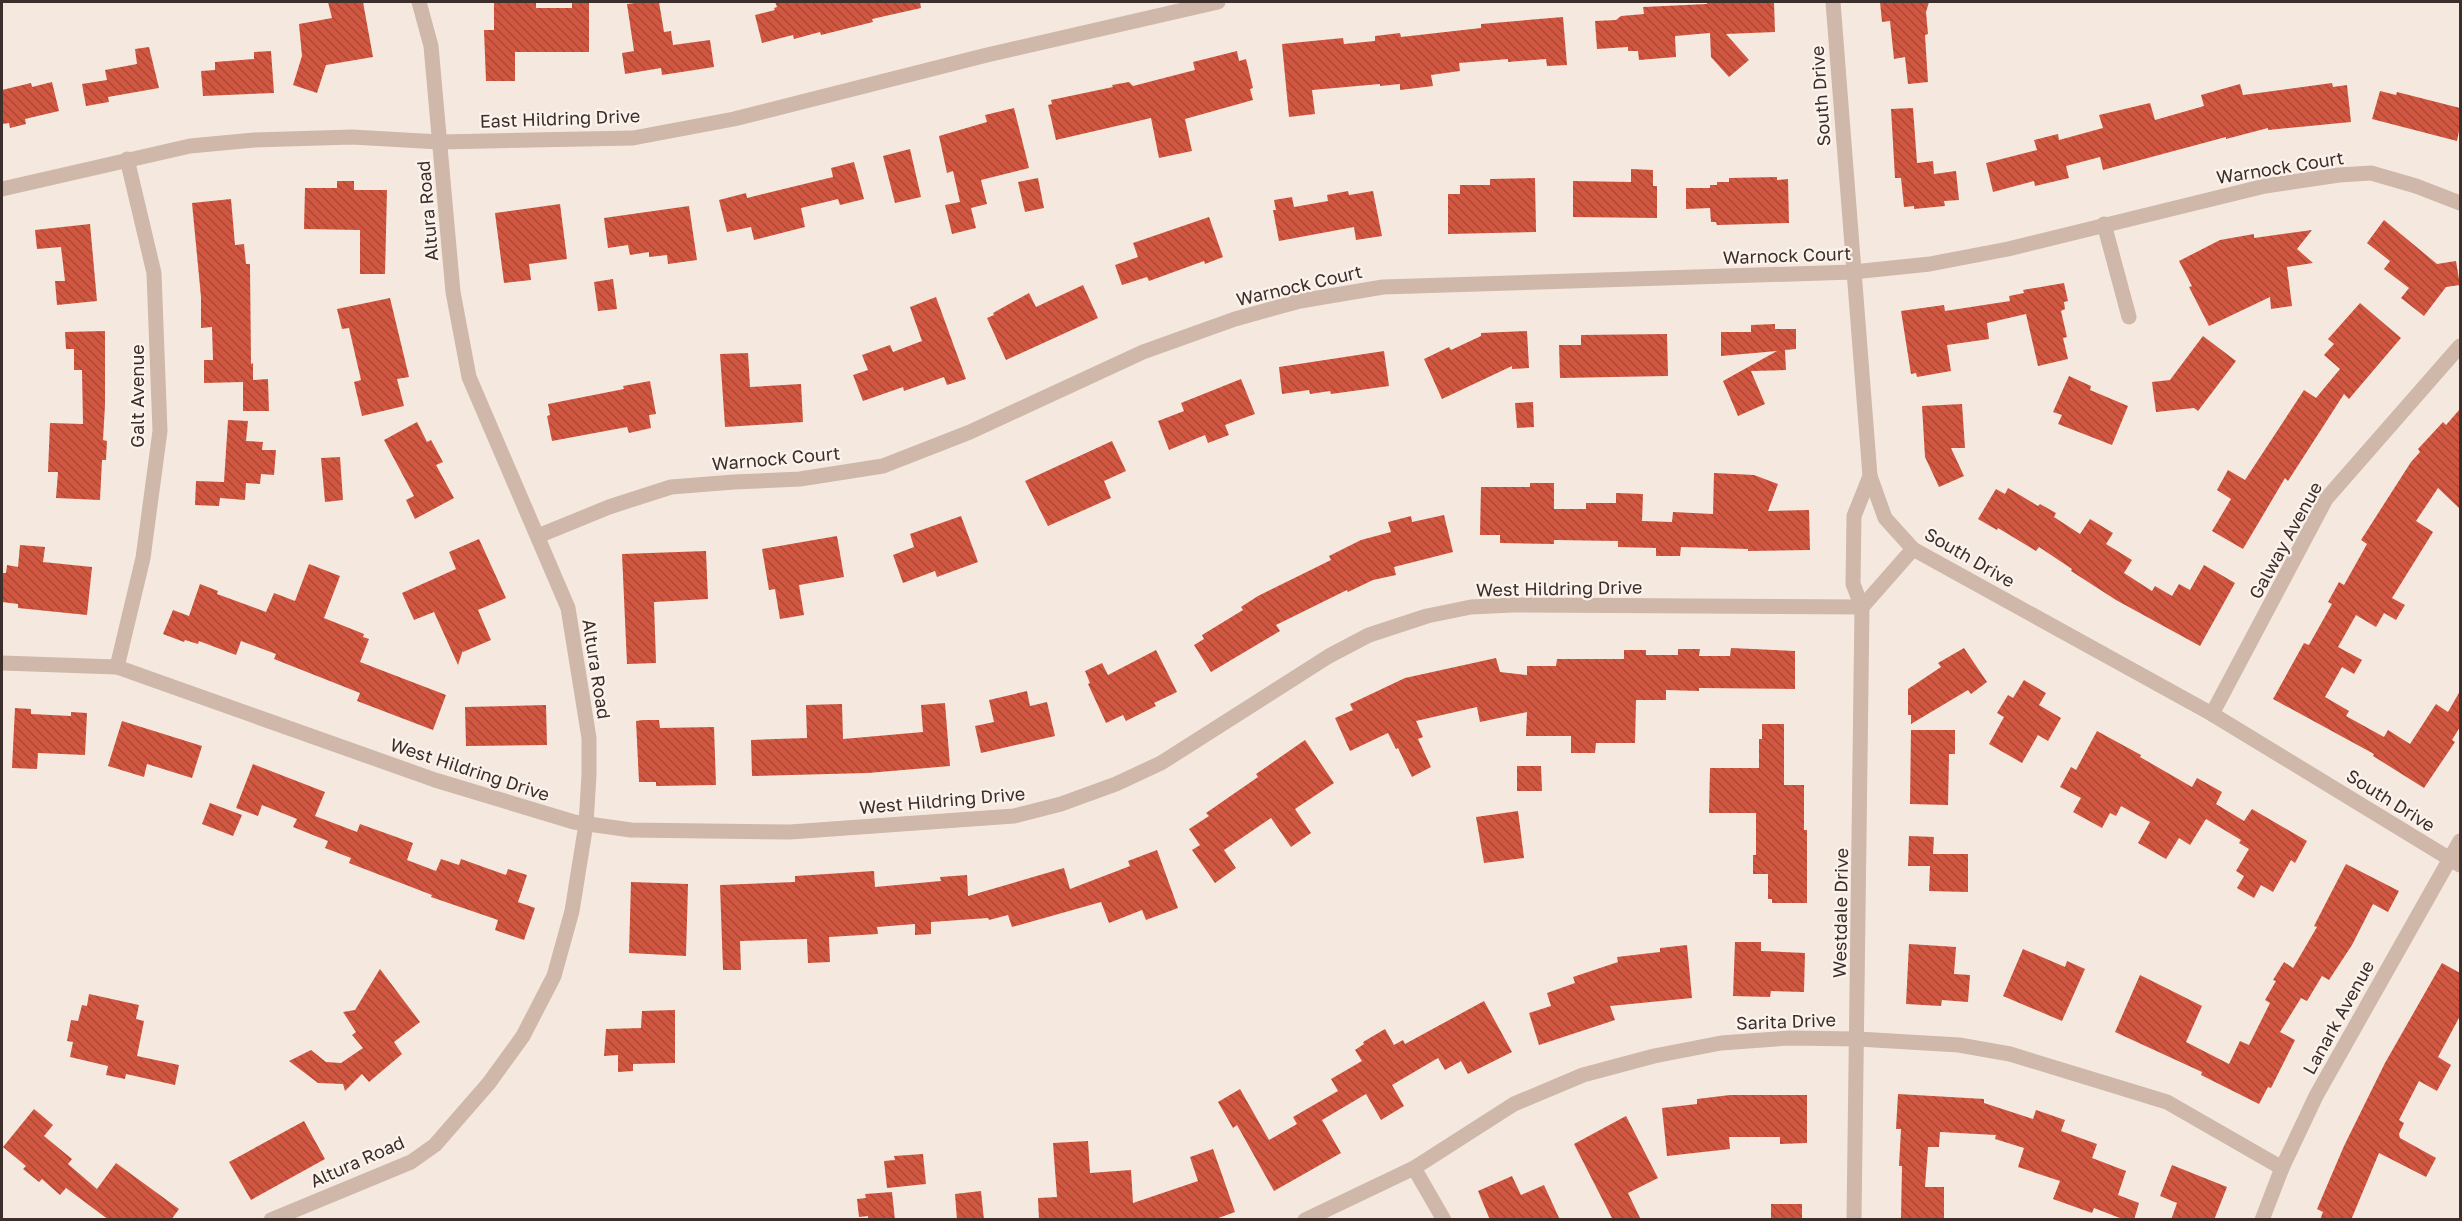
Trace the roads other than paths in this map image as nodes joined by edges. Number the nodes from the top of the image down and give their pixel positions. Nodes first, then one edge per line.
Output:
1 (419, 2) edge
2 (1218, 2) edge
3 (1833, 2) edge
4 (440, 142) junction
5 (127, 159) junction
6 (2, 189) edge
7 (2460, 203) edge
8 (2104, 224) junction
9 (1853, 272) junction
10 (2129, 317) dead end
11 (2460, 346) edge
12 (1870, 476) junction
13 (538, 536) junction
14 (1913, 549) junction
15 (1862, 607) junction
16 (2, 663) edge
17 (117, 667) junction
18 (2212, 714) junction
19 (586, 824) junction
20 (2460, 841) edge
21 (2455, 862) edge
22 (1858, 1039) junction
23 (1414, 1168) junction
24 (2282, 1168) junction
25 (272, 1220) edge
26 (1305, 1220) edge
27 (1444, 1220) edge
28 (1854, 1220) edge
29 (2262, 1220) edge

1 - 4 street, Altura Road
2 - 4 street, East Hildring Drive
3 - 9 street, South Drive
4 - 5 street, East Hildring Drive
4 - 13 street, Altura Road
5 - 6 street, East Hildring Drive
5 - 17 street, Galt Avenue
7 - 8 street, Warnock Court
8 - 9 street, Warnock Court
8 - 10 street
9 - 12 street, South Drive
9 - 13 street, Warnock Court
11 - 18 street, Galway Avenue
12 - 14 street, South Drive
12 - 15 street, Westdale Drive
13 - 19 street, Altura Road
14 - 15 street
14 - 18 street, South Drive
15 - 19 street, West Hildring Drive
15 - 22 street, Westdale Drive
16 - 17 street, West Hildring Drive
17 - 19 street, West Hildring Drive
18 - 21 street, South Drive
19 - 25 street, Altura Road
20 - 21 street, Lanark Avenue
21 - 24 street, Lanark Avenue
22 - 23 street, Sarita Drive
22 - 24 street, Sarita Drive
22 - 28 street, Westdale Drive
23 - 26 street, Sarita Drive
23 - 27 street
24 - 29 street, Lanark Avenue

